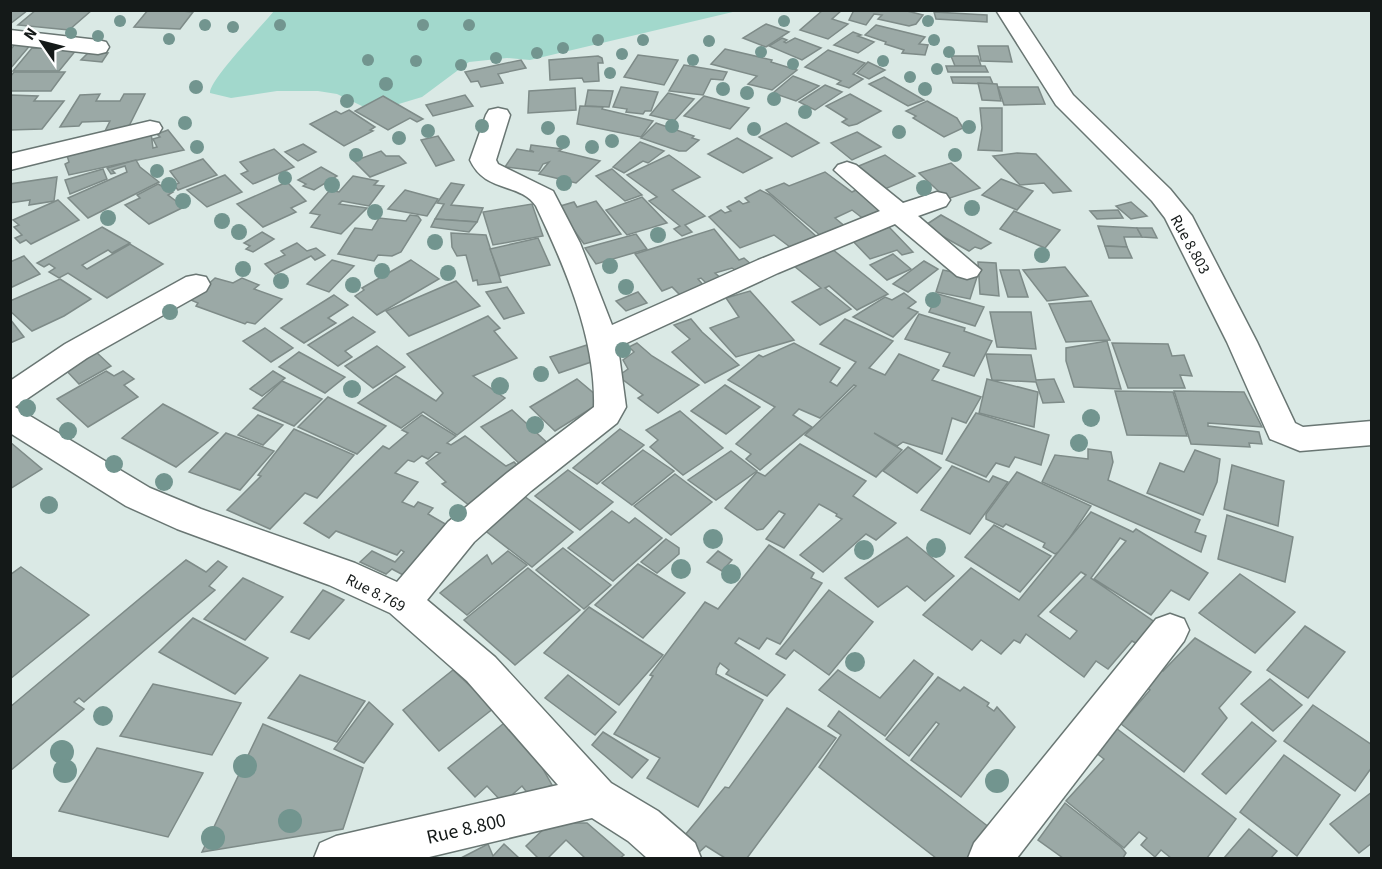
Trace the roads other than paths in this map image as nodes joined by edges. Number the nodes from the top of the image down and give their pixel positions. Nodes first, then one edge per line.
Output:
1 (1006, 10) edge
2 (10, 37) edge
3 (98, 47) dead end
4 (498, 115) dead end
5 (150, 128) dead end
6 (10, 162) edge
7 (847, 170) dead end
8 (937, 200) dead end
9 (899, 212) junction
10 (967, 270) dead end
11 (196, 284) dead end
12 (602, 342) junction
13 (10, 397) edge
14 (10, 417) edge
15 (1371, 433) edge
16 (403, 602) junction
17 (1170, 630) dead end
18 (596, 796) junction
19 (336, 858) edge
20 (679, 858) edge
21 (990, 858) edge

1 - 15 street, Rue 8.803
2 - 3 street
4 - 12 street
5 - 6 street
7 - 9 street
8 - 9 street
9 - 10 street
9 - 12 street
11 - 13 street
12 - 16 street
14 - 16 street, Rue 8.769
16 - 18 street, Rue 8.769
17 - 21 street
18 - 19 street, Rue 8.800
18 - 20 street, Rue 8.769

